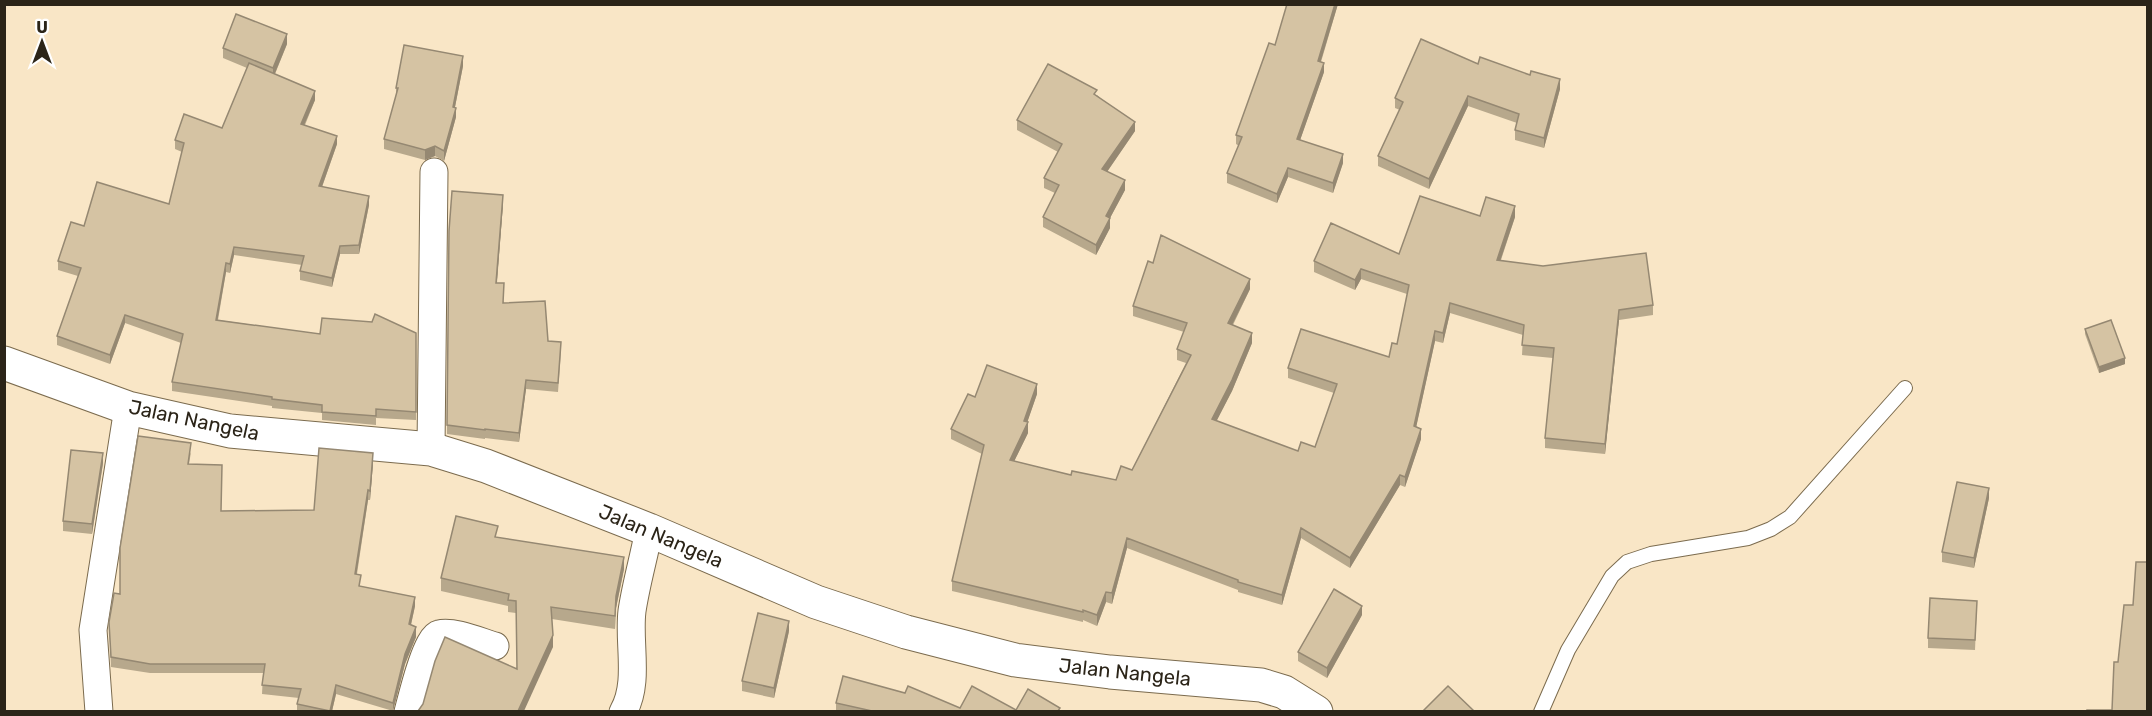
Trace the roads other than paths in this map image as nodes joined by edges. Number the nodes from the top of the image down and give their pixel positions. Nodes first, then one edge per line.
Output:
1 (434, 172) dead end
2 (4, 363) edge
3 (1905, 388) dead end
4 (128, 408) junction
5 (431, 449) junction
6 (649, 530) junction
7 (495, 646) dead end
8 (627, 700) edge
9 (99, 711) edge
10 (408, 711) edge
11 (1316, 711) edge
12 (1541, 711) edge

1 - 5 street
2 - 4 main road, Jalan Nangela
3 - 12 lane
4 - 5 main road, Jalan Nangela
4 - 9 street
5 - 6 main road, Jalan Nangela
6 - 8 street
6 - 11 main road, Jalan Nangela
7 - 10 street

